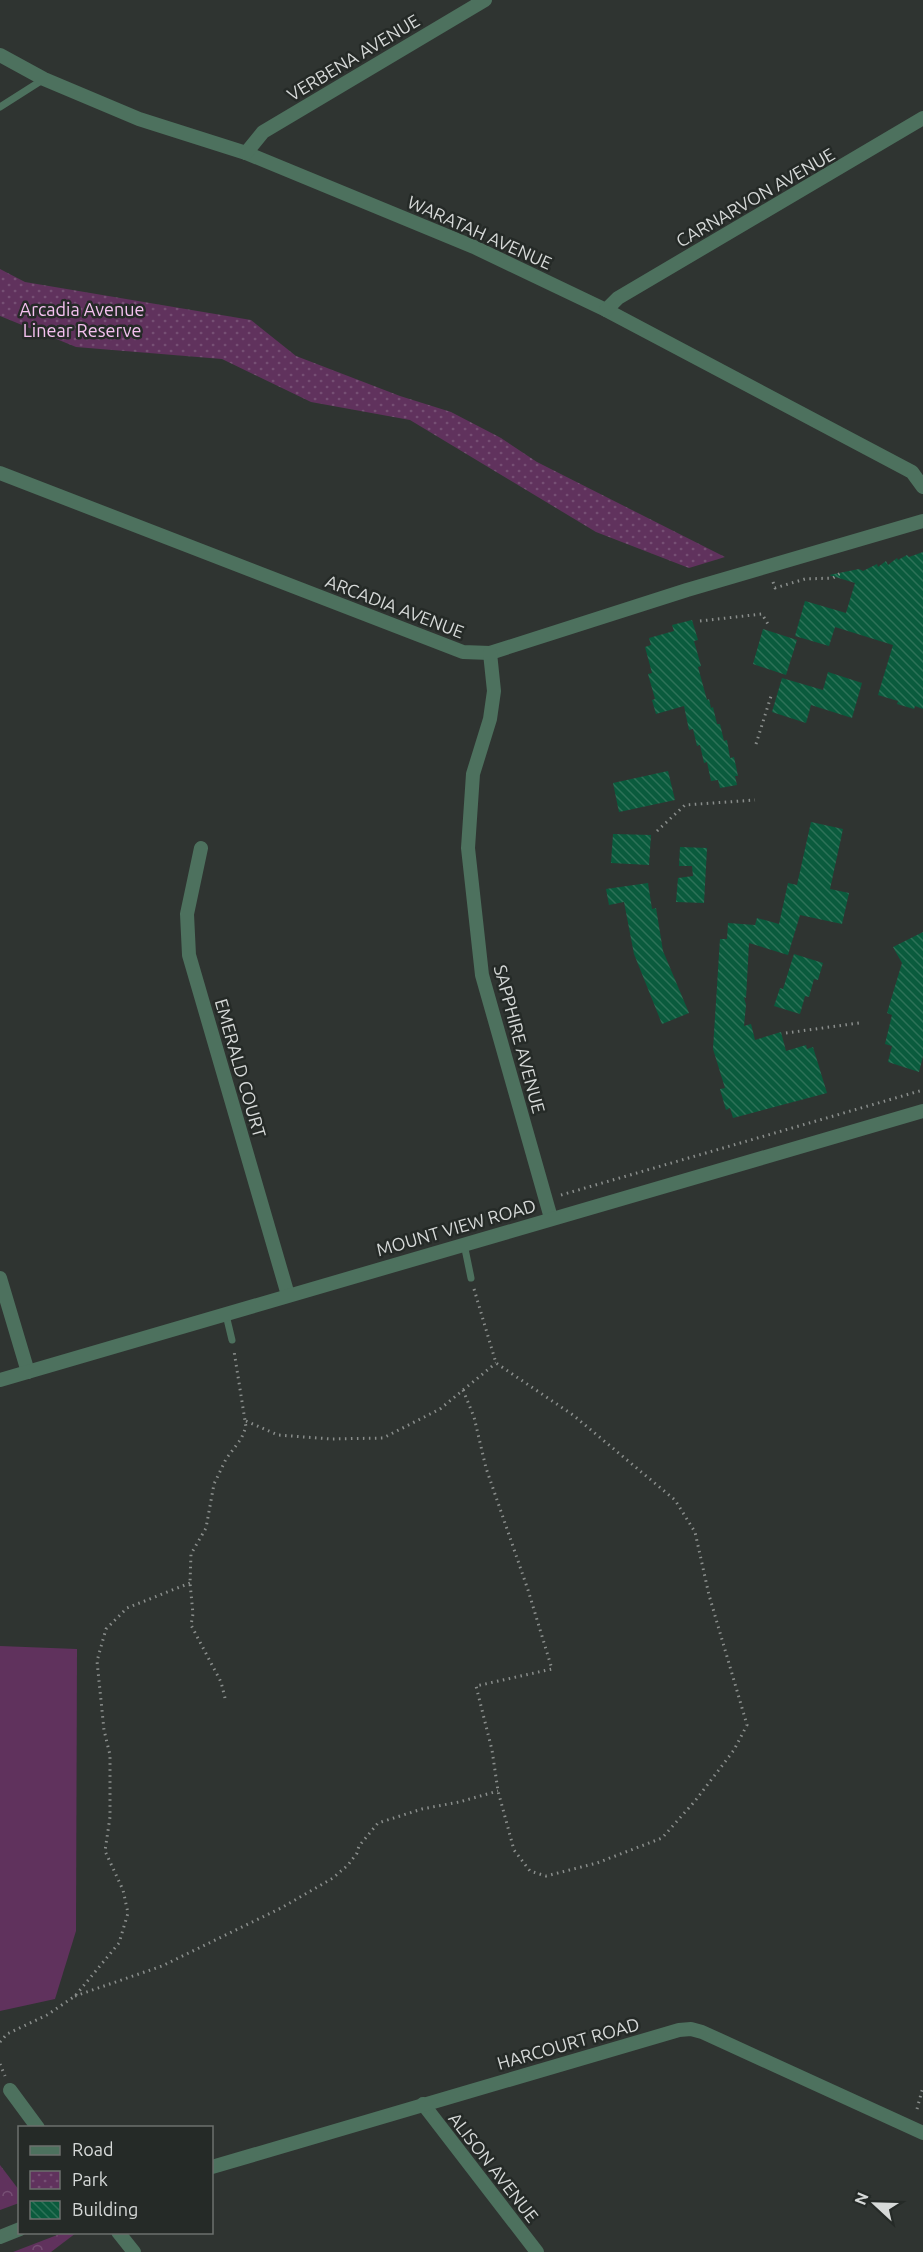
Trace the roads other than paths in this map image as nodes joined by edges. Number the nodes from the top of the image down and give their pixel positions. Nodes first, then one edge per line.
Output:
1 (485, 0) edge
2 (0, 55) edge
3 (44, 79) junction
4 (0, 107) edge
5 (923, 118) edge
6 (246, 153) junction
7 (606, 310) junction
8 (0, 473) edge
9 (923, 487) edge
10 (923, 521) edge
11 (490, 653) junction
12 (201, 848) dead end
13 (923, 1111) edge
14 (551, 1218) junction
15 (464, 1244) junction
16 (0, 1278) edge
17 (471, 1278) road end
18 (288, 1294) junction
19 (226, 1315) junction
20 (232, 1340) road end
21 (28, 1372) junction
22 (0, 1380) edge
23 (10, 2090) dead end
24 (423, 2104) junction
25 (37, 2126) edge
26 (923, 2133) edge
27 (213, 2167) edge
28 (18, 2230) edge
29 (120, 2234) edge
30 (0, 2236) edge
31 (134, 2252) edge
32 (537, 2252) edge

1 - 6 street, VERBENA AVENUE
2 - 3 street, WARATAH AVENUE
3 - 4 lane
3 - 6 street, WARATAH AVENUE
5 - 7 street, CARNARVON AVENUE
6 - 7 street, WARATAH AVENUE
7 - 9 street, WARATAH AVENUE
8 - 11 street, ARCADIA AVENUE
10 - 11 street, ARCADIA AVENUE
11 - 14 street, SAPPHIRE AVENUE
12 - 18 street, EMERALD COURT
13 - 14 street, MOUNT VIEW ROAD
14 - 15 street, MOUNT VIEW ROAD
15 - 17 lane
15 - 18 street, MOUNT VIEW ROAD
16 - 21 street
18 - 19 street, MOUNT VIEW ROAD
19 - 20 lane
19 - 21 street, MOUNT VIEW ROAD
21 - 22 street, MOUNT VIEW ROAD
23 - 25 street
24 - 26 street, HARCOURT ROAD
24 - 27 street, HARCOURT ROAD
24 - 32 street, ALISON AVENUE
28 - 30 street
29 - 31 street

